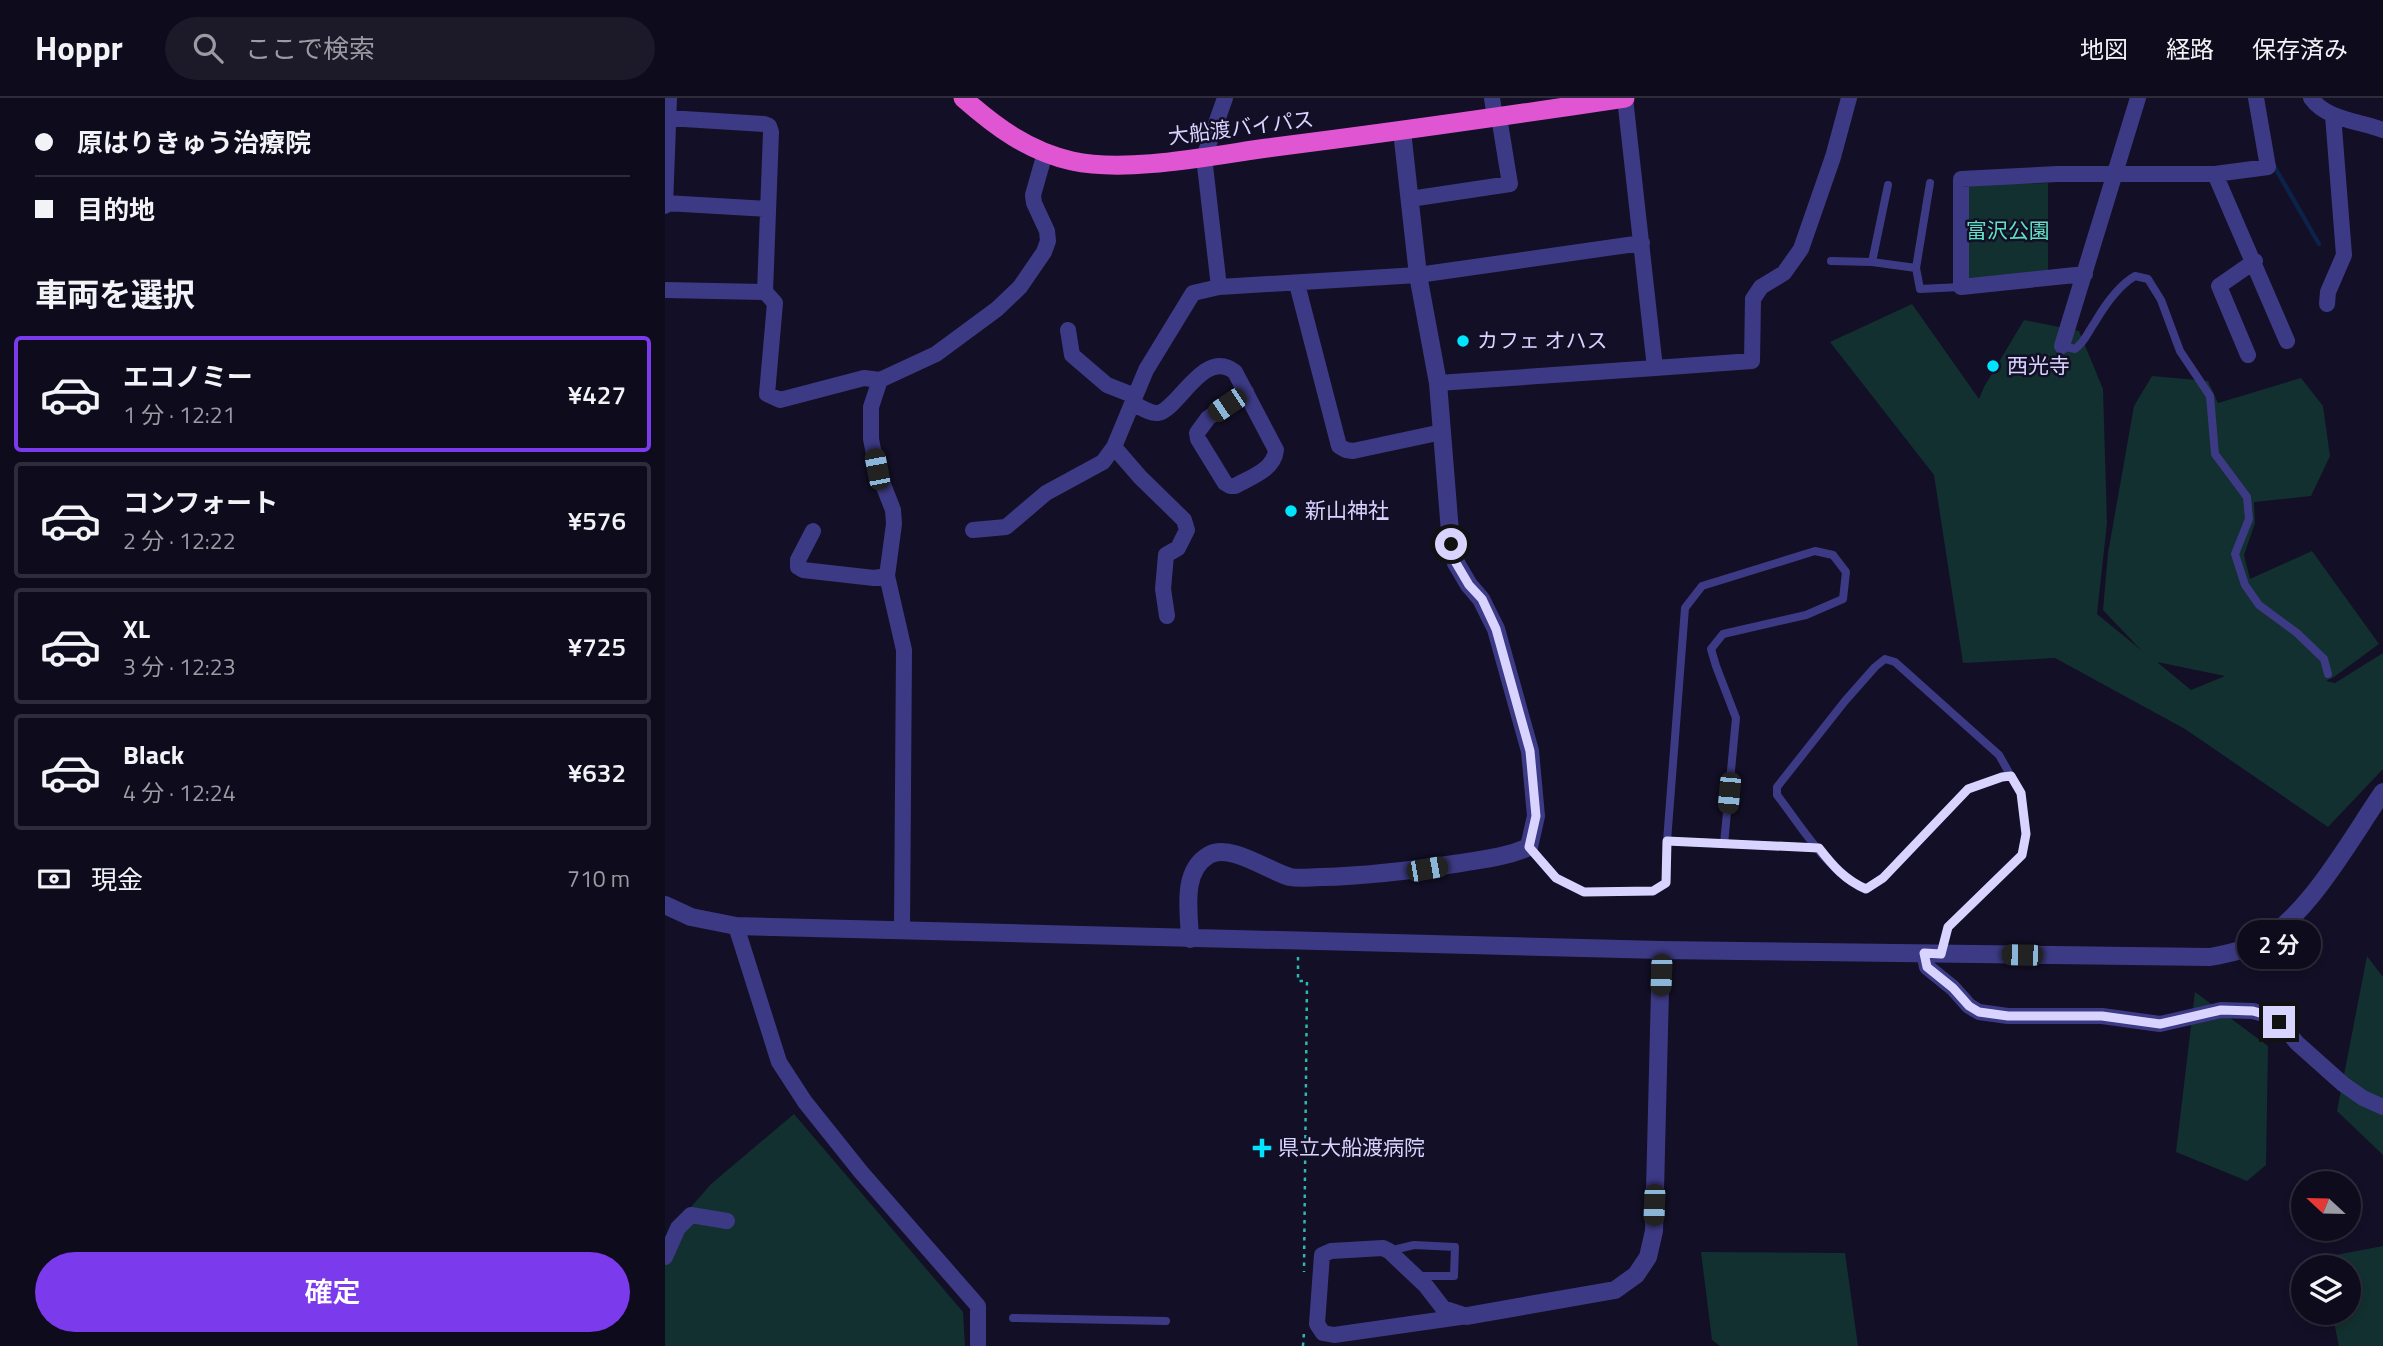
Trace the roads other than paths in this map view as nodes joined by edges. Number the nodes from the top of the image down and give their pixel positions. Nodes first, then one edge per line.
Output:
1 (669, 98) edge
2 (963, 98) edge
3 (1225, 98) edge
4 (1492, 98) edge
5 (1625, 98) edge
6 (1849, 98) edge
7 (2138, 98) edge
8 (2256, 98) edge
9 (2311, 98) edge
10 (2333, 115) junction
11 (668, 118) junction
12 (1497, 118) junction
13 (2383, 130) edge
14 (1402, 131) junction
15 (1045, 153) junction
16 (1204, 157) junction
17 (2215, 174) junction
18 (2114, 175) junction
19 (1930, 183) dead end
20 (1888, 185) dead end
21 (1410, 199) junction
22 (665, 205) edge
23 (768, 209) junction
24 (1642, 243) junction
25 (1831, 261) dead end
26 (2255, 261) junction
27 (1872, 262) junction
28 (1916, 268) junction
29 (2085, 274) junction
30 (1418, 275) junction
31 (1297, 284) junction
32 (1219, 287) junction
33 (1961, 287) junction
34 (665, 290) edge
35 (765, 292) junction
36 (2327, 304) dead end
37 (1068, 330) dead end
38 (2287, 341) dead end
39 (2061, 346) joint
40 (2248, 355) dead end
41 (1655, 368) junction
42 (880, 380) junction
43 (1438, 383) junction
44 (1246, 392) junction
45 (1133, 399) junction
46 (1441, 432) junction
47 (1114, 447) junction
48 (973, 530) dead end
49 (813, 531) dead end
50 (887, 576) junction
51 (1167, 616) dead end
52 (2328, 674) dead end
53 (2011, 776) junction
54 (2383, 792) edge
55 (1667, 841) junction
56 (1724, 844) junction
57 (1529, 847) junction
58 (1819, 848) junction
59 (665, 905) edge
60 (736, 926) junction
61 (902, 929) junction
62 (1189, 939) junction
63 (1661, 950) junction
64 (1933, 953) junction
65 (2383, 1107) edge
66 (727, 1221) dead end
67 (1389, 1251) junction
68 (665, 1257) edge
69 (1416, 1276) junction
70 (1434, 1296) junction
71 (1467, 1316) junction
72 (1013, 1318) dead end
73 (1166, 1321) dead end
74 (1421, 1322) junction
75 (978, 1346) edge

1 - 11 street
2 - 15 highway, 大船渡バイパス
3 - 16 street
4 - 12 street
5 - 12 highway, 大船渡バイパス
5 - 24 street
6 - 41 street
7 - 18 street
8 - 17 street
9 - 10 street
10 - 13 street
10 - 36 street
11 - 22 street
11 - 23 street
12 - 14 highway, 大船渡バイパス
12 - 21 street
14 - 16 highway, 大船渡バイパス
14 - 21 street
15 - 16 highway, 大船渡バイパス
15 - 42 street
16 - 32 street
17 - 18 street
17 - 26 street
18 - 29 street
18 - 33 street
19 - 28 lane
20 - 27 lane
21 - 30 street
22 - 23 street
23 - 35 street
24 - 30 street
24 - 41 street
25 - 27 lane
26 - 38 street
26 - 40 street
27 - 28 lane
28 - 33 lane
29 - 33 street
29 - 39 street
30 - 31 street
30 - 43 street
31 - 32 street
31 - 46 street
32 - 45 street
34 - 35 street
35 - 42 street
37 - 45 street
39 - 52 lane
41 - 43 street
42 - 50 street
43 - 46 street
44 - 44 street
44 - 45 street
45 - 47 street
46 - 57 street
47 - 48 street
47 - 51 street
49 - 50 street
50 - 61 street
53 - 58 lane
53 - 58 lane
53 - 64 lane
54 - 64 street
55 - 56 lane
55 - 56 lane
55 - 57 lane
56 - 58 lane
57 - 62 street
59 - 60 street
60 - 61 street
60 - 75 street
61 - 62 street
62 - 63 street
63 - 64 street
63 - 71 street
64 - 65 street
66 - 68 street
67 - 69 street
67 - 69 lane
67 - 74 street
69 - 70 street
70 - 71 street
70 - 74 street
71 - 74 street
72 - 73 lane

